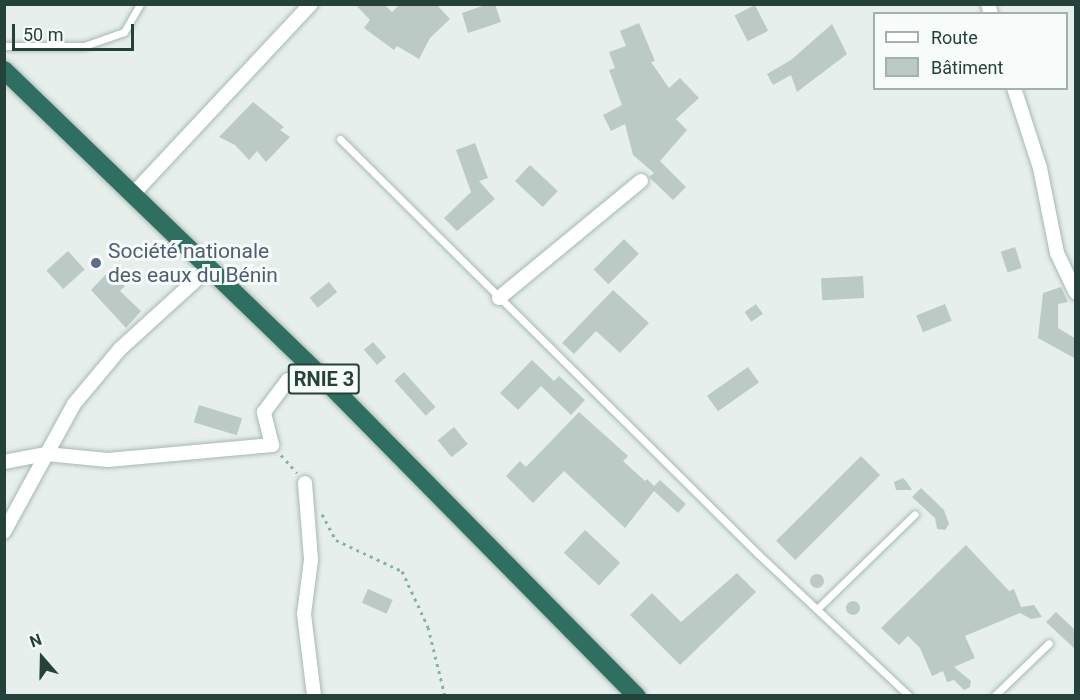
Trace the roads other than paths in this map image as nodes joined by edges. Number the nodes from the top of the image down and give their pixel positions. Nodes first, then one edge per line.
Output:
1 (140, 4) edge
2 (311, 4) edge
3 (4, 46) edge
4 (4, 70) edge
5 (1015, 90) edge
6 (339, 139) dead end
7 (641, 181) dead end
8 (134, 193) junction
9 (209, 268) junction
10 (1076, 293) edge
11 (499, 298) junction
12 (319, 374) junction
13 (46, 454) junction
14 (4, 462) edge
15 (305, 483) road end
16 (915, 514) dead end
17 (4, 531) edge
18 (817, 609) junction
19 (1049, 643) dead end
20 (315, 696) edge
21 (637, 696) edge
22 (909, 696) edge
23 (994, 696) edge

1 - 3 lane
2 - 8 street
4 - 8 highway, RNIE 3
5 - 10 street
6 - 11 lane
7 - 11 street
8 - 9 highway, RNIE 3
9 - 12 highway, RNIE 3
9 - 13 street
11 - 18 lane
12 - 13 street
12 - 21 highway, RNIE 3
13 - 14 street
13 - 17 street
15 - 20 street
16 - 18 lane
18 - 22 lane
19 - 23 lane

